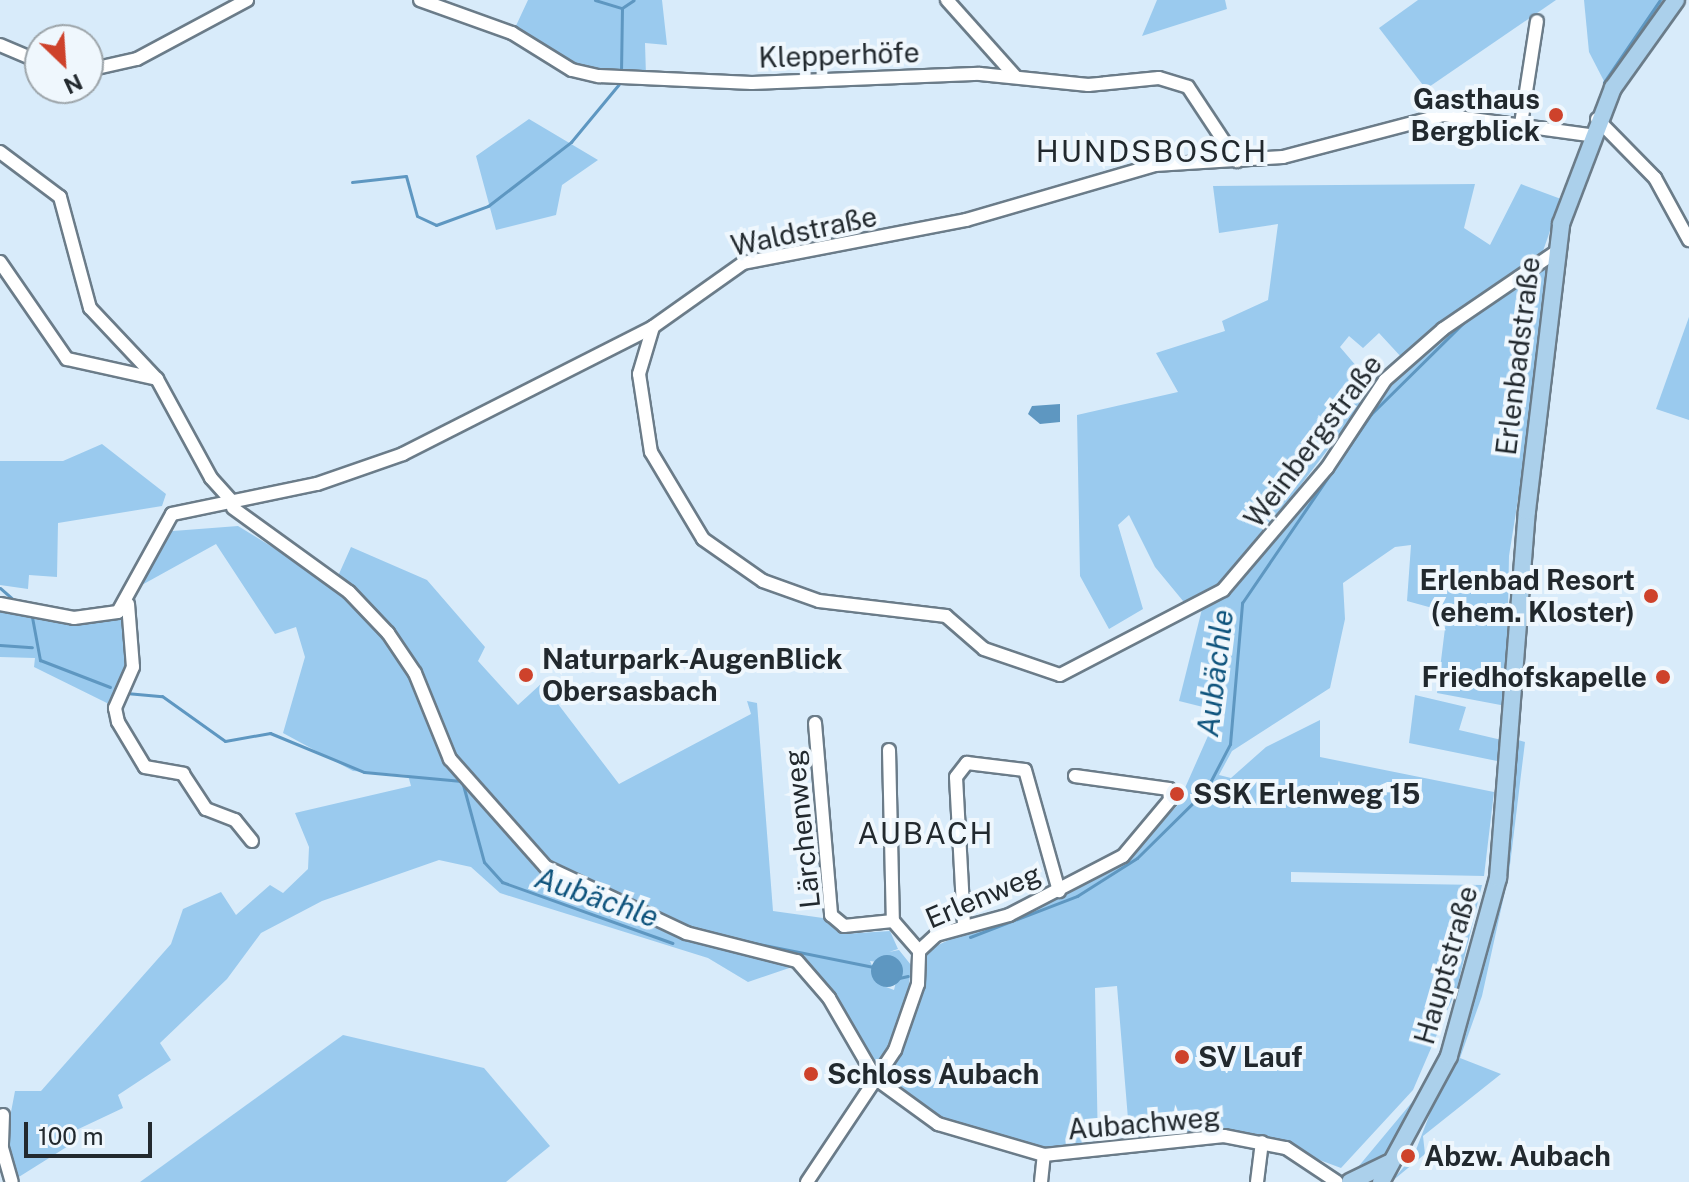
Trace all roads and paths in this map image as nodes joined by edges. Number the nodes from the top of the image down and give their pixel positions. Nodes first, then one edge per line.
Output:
1 (247, 0) edge
2 (420, 0) edge
3 (947, 0) edge
4 (1676, 0) edge
5 (1537, 21) dead end
6 (0, 45) edge
7 (24, 55) edge
8 (104, 66) edge
9 (1014, 75) junction
10 (1521, 124) junction
11 (1590, 129) junction
12 (0, 152) edge
13 (1237, 161) junction
14 (1689, 240) edge
15 (1556, 252) junction
16 (0, 262) edge
17 (653, 327) junction
18 (157, 379) junction
19 (232, 504) junction
20 (0, 604) edge
21 (128, 604) junction
22 (815, 723) dead end
23 (1513, 747) joint
24 (889, 750) dead end
25 (1075, 776) dead end
26 (252, 841) dead end
27 (1059, 891) junction
28 (893, 921) junction
29 (964, 925) junction
30 (919, 951) junction
31 (876, 1079) junction
32 (3, 1115) dead end
33 (1262, 1142) junction
34 (1044, 1155) junction
35 (1394, 1159) junction
36 (1342, 1181) edge
37 (12, 1182) edge
38 (807, 1182) edge
39 (1041, 1182) edge
40 (1257, 1182) edge
41 (1381, 1182) edge

1 - 8 street
2 - 9 street, Klepperhöfe
3 - 9 street
4 - 11 main road, Erlenbadstraße
5 - 10 street
6 - 7 street
9 - 13 street, Klepperhöfe
10 - 11 street, Waldstraße
10 - 13 street, Waldstraße
11 - 14 street
11 - 15 main road, Erlenbadstraße
12 - 18 street
13 - 17 street, Waldstraße
15 - 17 street, Weinbergstraße
15 - 23 main road, Erlenbadstraße
16 - 18 street
17 - 19 street, Waldstraße
18 - 19 street
19 - 21 street, Waldstraße
19 - 31 street, Aubachweg
20 - 21 street
21 - 26 street
22 - 28 street, Lärchenweg
23 - 35 main road, Hauptstraße
24 - 28 street
25 - 27 street, Erlenweg
27 - 29 street, Erlenweg
27 - 29 street
28 - 30 street
29 - 30 street, Erlenweg
30 - 31 street, Erlenweg
31 - 34 street, Aubachweg
31 - 38 street, Erlenweg
32 - 37 street
33 - 34 street, Aubachweg
33 - 36 street, Aubachweg
33 - 40 street
34 - 39 street, Aubachweg
35 - 36 main road
35 - 41 main road, Hauptstraße

